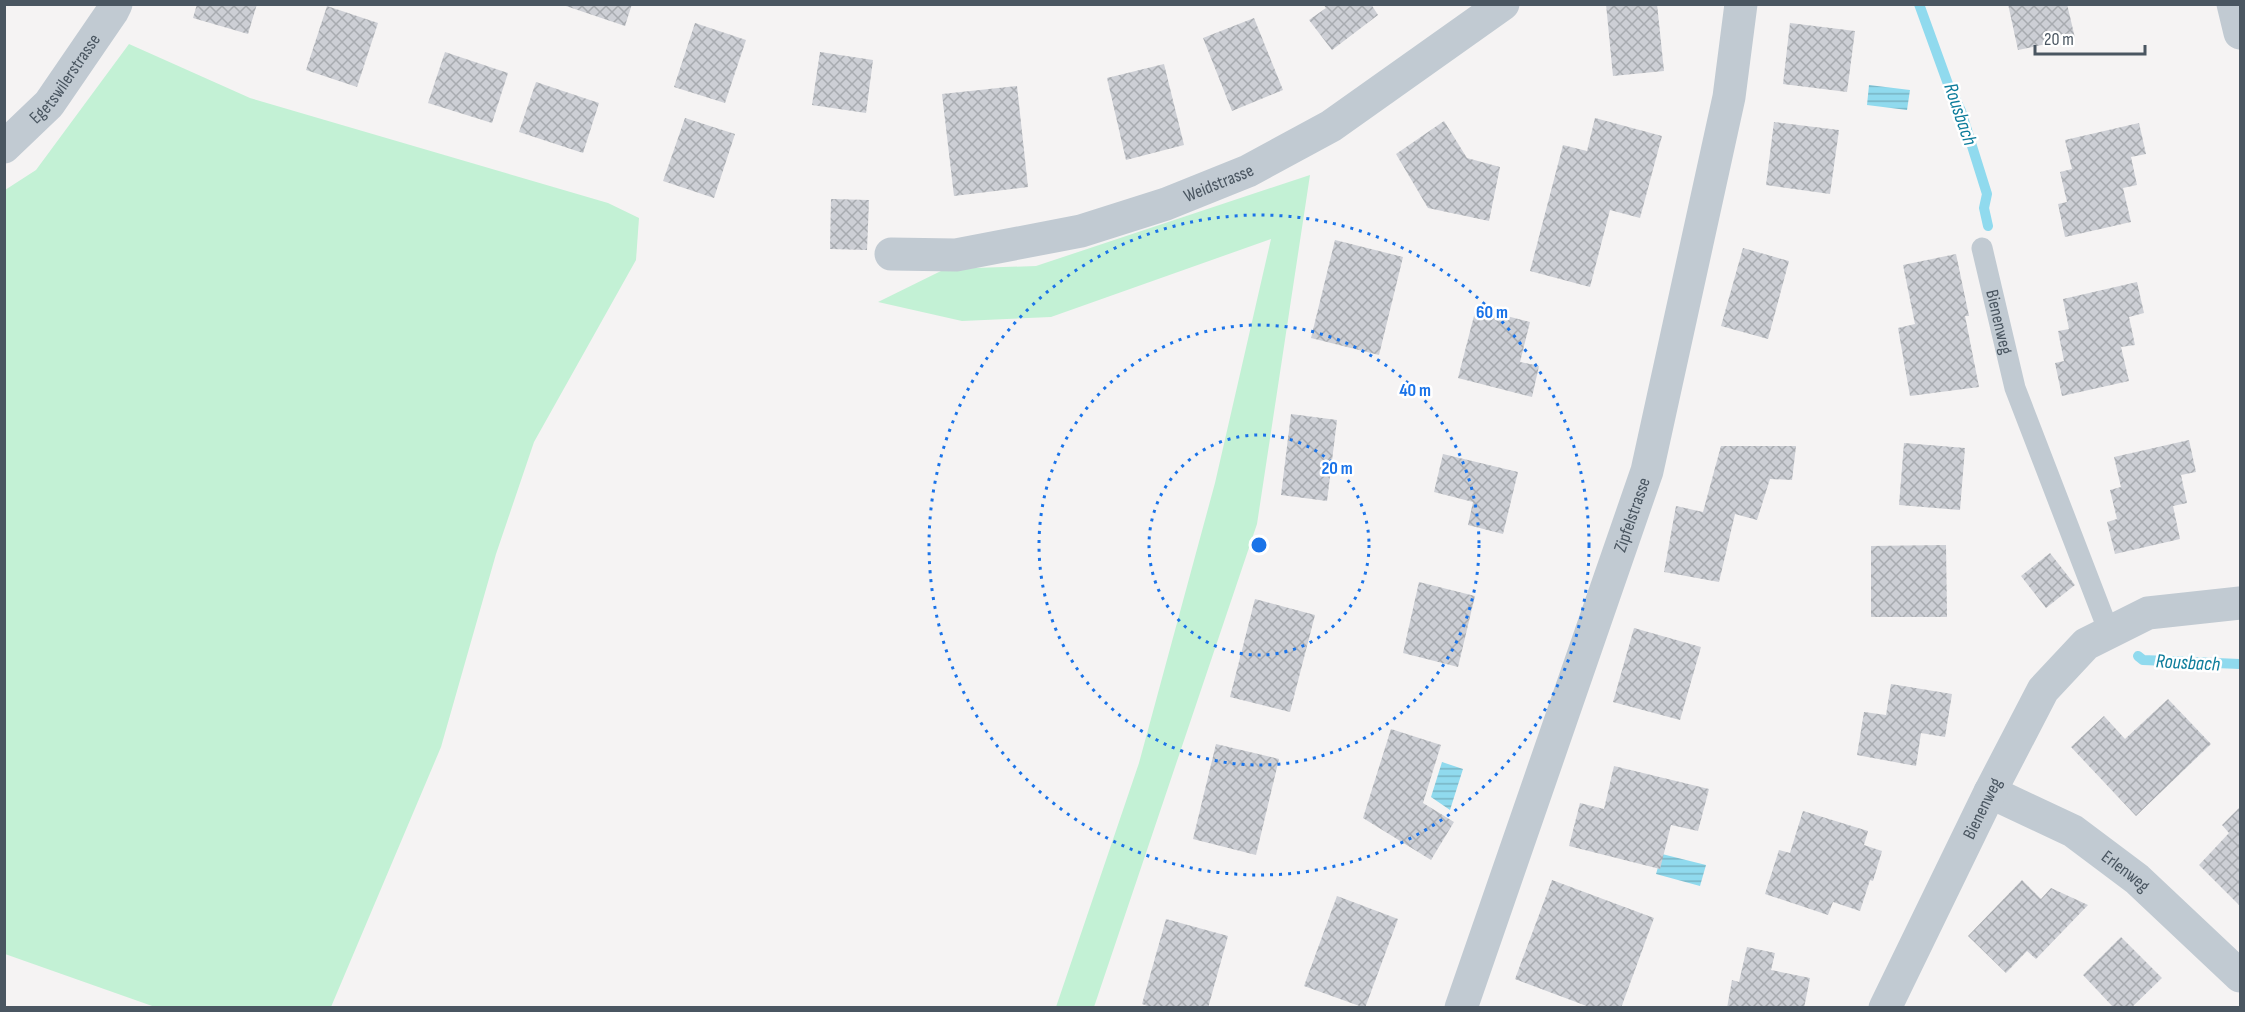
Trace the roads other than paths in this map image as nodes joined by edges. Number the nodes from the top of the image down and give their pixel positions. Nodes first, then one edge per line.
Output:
1 (116, 4) edge
2 (1503, 4) edge
3 (1741, 4) edge
4 (2233, 4) edge
5 (2241, 33) edge
6 (4, 147) edge
7 (1982, 248) dead end
8 (891, 254) dead end
9 (2241, 603) edge
10 (2109, 632) junction
11 (1990, 792) junction
12 (2241, 976) edge
13 (1461, 1008) edge
14 (1885, 1008) edge

1 - 6 street, Egetswilerstrasse
2 - 8 street, Weidstrasse
3 - 13 street, Zipfelstrasse
4 - 5 street
7 - 10 lane, Bienenweg
9 - 10 street, Bienenweg
10 - 11 street, Bienenweg
11 - 12 street, Erlenweg
11 - 14 street, Bienenweg

